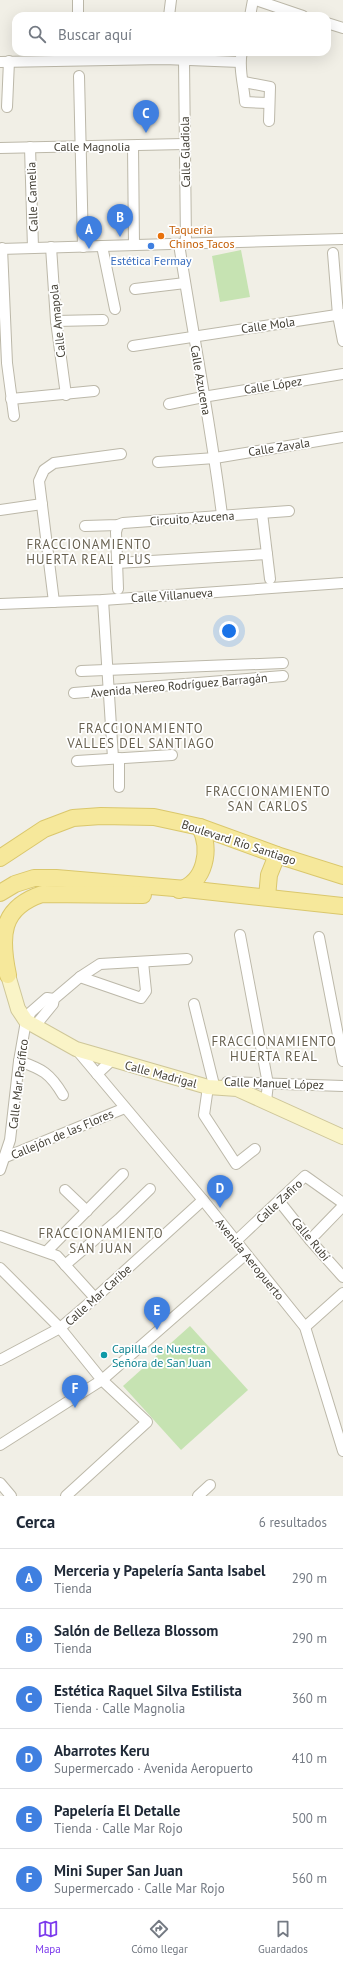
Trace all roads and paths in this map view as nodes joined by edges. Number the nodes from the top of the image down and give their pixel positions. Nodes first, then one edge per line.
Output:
1 (78, 0) edge
2 (171, 0) edge
3 (253, 0) edge
4 (256, 0) edge
5 (280, 4) edge
6 (78, 12) edge
7 (170, 12) edge
8 (251, 12) edge
9 (295, 12) edge
10 (331, 24) edge
11 (343, 28) edge
12 (78, 56) edge
13 (165, 56) edge
14 (241, 57) edge
15 (184, 60) junction
16 (4, 62) edge
17 (79, 76) dead end
18 (244, 82) junction
19 (268, 103) junction
20 (7, 107) dead end
21 (269, 121) dead end
22 (184, 144) junction
23 (81, 146) junction
24 (133, 146) junction
25 (30, 147) junction
26 (0, 148) edge
27 (343, 239) edge
28 (183, 244) junction
29 (134, 245) junction
30 (83, 246) junction
31 (102, 246) junction
32 (51, 247) junction
33 (1, 248) edge
34 (33, 248) junction
35 (332, 253) dead end
36 (185, 283) junction
37 (135, 290) dead end
38 (115, 310) dead end
39 (341, 314) edge
40 (103, 320) dead end
41 (56, 321) junction
42 (2, 324) edge
43 (193, 336) junction
44 (343, 341) edge
45 (133, 346) dead end
46 (343, 374) edge
47 (94, 391) dead end
48 (66, 395) junction
49 (203, 397) junction
50 (11, 399) junction
51 (169, 404) dead end
52 (14, 416) dead end
53 (343, 437) edge
54 (121, 454) dead end
55 (215, 458) junction
56 (158, 462) dead end
57 (42, 504) junction
58 (0, 510) edge
59 (289, 510) dead end
60 (262, 513) junction
61 (222, 516) junction
62 (118, 525) junction
63 (85, 526) dead end
64 (267, 554) junction
65 (117, 563) junction
66 (270, 579) dead end
67 (343, 583) edge
68 (118, 589) dead end
69 (104, 600) junction
70 (54, 602) junction
71 (0, 604) edge
72 (283, 663) dead end
73 (206, 666) junction
74 (108, 670) junction
75 (81, 671) dead end
76 (283, 676) dead end
77 (207, 682) junction
78 (109, 690) junction
79 (74, 693) dead end
80 (172, 755) dead end
81 (116, 758) junction
82 (76, 761) dead end
83 (119, 787) dead end
84 (200, 827) junction
85 (277, 855) junction
86 (0, 858) edge
87 (343, 876) edge
88 (186, 888) junction
89 (0, 894) edge
90 (267, 897) junction
91 (343, 906) edge
92 (240, 935) dead end
93 (319, 937) dead end
94 (187, 959) dead end
95 (143, 962) junction
96 (4, 972) edge
97 (80, 977) junction
98 (194, 1004) dead end
99 (31, 1023) junction
100 (76, 1050) junction
101 (112, 1060) junction
102 (343, 1061) edge
103 (19, 1062) junction
104 (97, 1074) junction
105 (211, 1084) junction
106 (268, 1084) junction
107 (343, 1086) edge
108 (63, 1095) dead end
109 (266, 1101) junction
110 (125, 1108) junction
111 (343, 1138) edge
112 (255, 1149) dead end
113 (2, 1158) edge
114 (0, 1170) edge
115 (123, 1174) dead end
116 (150, 1189) dead end
117 (65, 1190) dead end
118 (203, 1200) junction
119 (279, 1201) junction
120 (343, 1203) edge
121 (343, 1206) edge
122 (87, 1211) junction
123 (0, 1236) edge
124 (310, 1240) junction
125 (236, 1241) junction
126 (47, 1251) junction
127 (246, 1254) junction
128 (65, 1265) junction
129 (0, 1268) edge
130 (343, 1277) edge
131 (343, 1293) edge
132 (96, 1298) junction
133 (305, 1327) junction
134 (60, 1328) junction
135 (0, 1360) edge
136 (102, 1380) junction
137 (339, 1427) edge
138 (0, 1445) edge
139 (343, 1451) edge
140 (0, 1483) edge
141 (210, 1485) dead end
142 (11, 1496) edge
143 (66, 1496) edge
144 (198, 1496) edge

1 - 6 street
2 - 7 street
3 - 8 street
4 - 5 street
5 - 9 street
10 - 11 street
12 - 13 street
12 - 16 street
13 - 15 street
14 - 15 street
14 - 18 street
15 - 22 street, Calle Gladiola
16 - 20 street
17 - 23 street
18 - 19 street
18 - 19 street
19 - 21 street
22 - 24 street, Calle Magnolia
22 - 28 street, Calle Gladiola
23 - 24 street, Calle Magnolia
23 - 25 street, Calle Magnolia
23 - 30 street
24 - 29 street
25 - 26 street, Calle Magnolia
25 - 34 street, Calle Camelia
27 - 28 street
28 - 29 street
28 - 36 street, Calle Azucena
29 - 31 street
30 - 31 street
30 - 32 street
31 - 38 street
32 - 34 street
32 - 41 street, Calle Amapola
33 - 34 street
33 - 42 street
35 - 39 street
36 - 37 street
36 - 43 street, Calle Azucena
39 - 43 street, Calle Mola
39 - 44 street
40 - 41 street
41 - 48 street, Calle Amapola
42 - 50 street
43 - 45 street, Calle Mola
43 - 49 street, Calle Azucena
46 - 49 street, Calle López
47 - 48 street
48 - 50 street
49 - 51 street, Calle López
49 - 55 street, Calle Azucena
50 - 52 street
53 - 55 street, Calle Zavala
54 - 57 street
55 - 56 street, Calle Zavala
55 - 61 street, Calle Azucena
57 - 58 street
57 - 70 street
59 - 60 street, Circuito Azucena
60 - 61 street, Circuito Azucena
60 - 64 street
61 - 62 street, Circuito Azucena
62 - 63 street, Circuito Azucena
62 - 65 street
64 - 65 street
64 - 66 street
65 - 68 street
67 - 69 street, Calle Villanueva
69 - 70 street, Calle Villanueva
69 - 74 street
70 - 71 street, Calle Villanueva
72 - 73 street, Avenida Nereo Rodríguez Barragán
73 - 74 street, Avenida Nereo Rodríguez Barragán
73 - 77 street
74 - 75 street, Avenida Nereo Rodríguez Barragán
74 - 78 street
76 - 77 street, Avenida Nereo Rodríguez Barragán
77 - 78 street, Avenida Nereo Rodríguez Barragán
78 - 79 street, Avenida Nereo Rodríguez Barragán
78 - 81 street
80 - 81 street
81 - 82 street
81 - 83 street
84 - 85 main road, Boulevard Río Santiago
84 - 86 main road, Boulevard Río Santiago
84 - 88 main road
85 - 87 main road, Boulevard Río Santiago
85 - 90 main road
88 - 89 main road
88 - 90 main road
88 - 96 main road
90 - 91 main road
92 - 106 street
93 - 102 street
94 - 95 street
95 - 97 street
95 - 97 street
96 - 99 street
97 - 99 street
98 - 105 street
99 - 100 street, Calle Madrigal
99 - 103 street, Calle Mar Pacífico
100 - 101 street, Calle Madrigal
100 - 104 street, Avenida Aeropuerto
101 - 104 street
101 - 105 street, Calle Madrigal
103 - 108 street
103 - 113 street, Calle Mar Pacífico
104 - 110 street, Avenida Aeropuerto
105 - 106 street, Calle Manuel López
105 - 109 street, Calle Madrigal
105 - 112 street
106 - 107 street, Calle Manuel López
106 - 109 street
109 - 111 street, Calle Madrigal
110 - 113 street, Callejón de las Flores
110 - 118 street, Avenida Aeropuerto
113 - 114 street, Calle Mar Pacífico
115 - 122 street
116 - 128 street
117 - 122 street
118 - 125 street, Avenida Aeropuerto
118 - 132 street, Calle Mar Caribe
119 - 120 street, Calle Zafiro
119 - 124 street, Calle Rubí
119 - 125 street, Calle Zafiro
121 - 124 street
122 - 126 street
123 - 126 street
124 - 130 street, Calle Rubí
125 - 127 street, Avenida Aeropuerto
126 - 128 street
127 - 133 street, Avenida Aeropuerto
127 - 136 street
128 - 132 street
129 - 134 street
131 - 133 street
132 - 134 street, Calle Mar Caribe
133 - 137 street, Avenida Aeropuerto
134 - 135 street, Calle Mar Caribe
134 - 136 street
136 - 138 street
136 - 143 street
137 - 139 street, Avenida Aeropuerto
140 - 142 street
141 - 144 street

